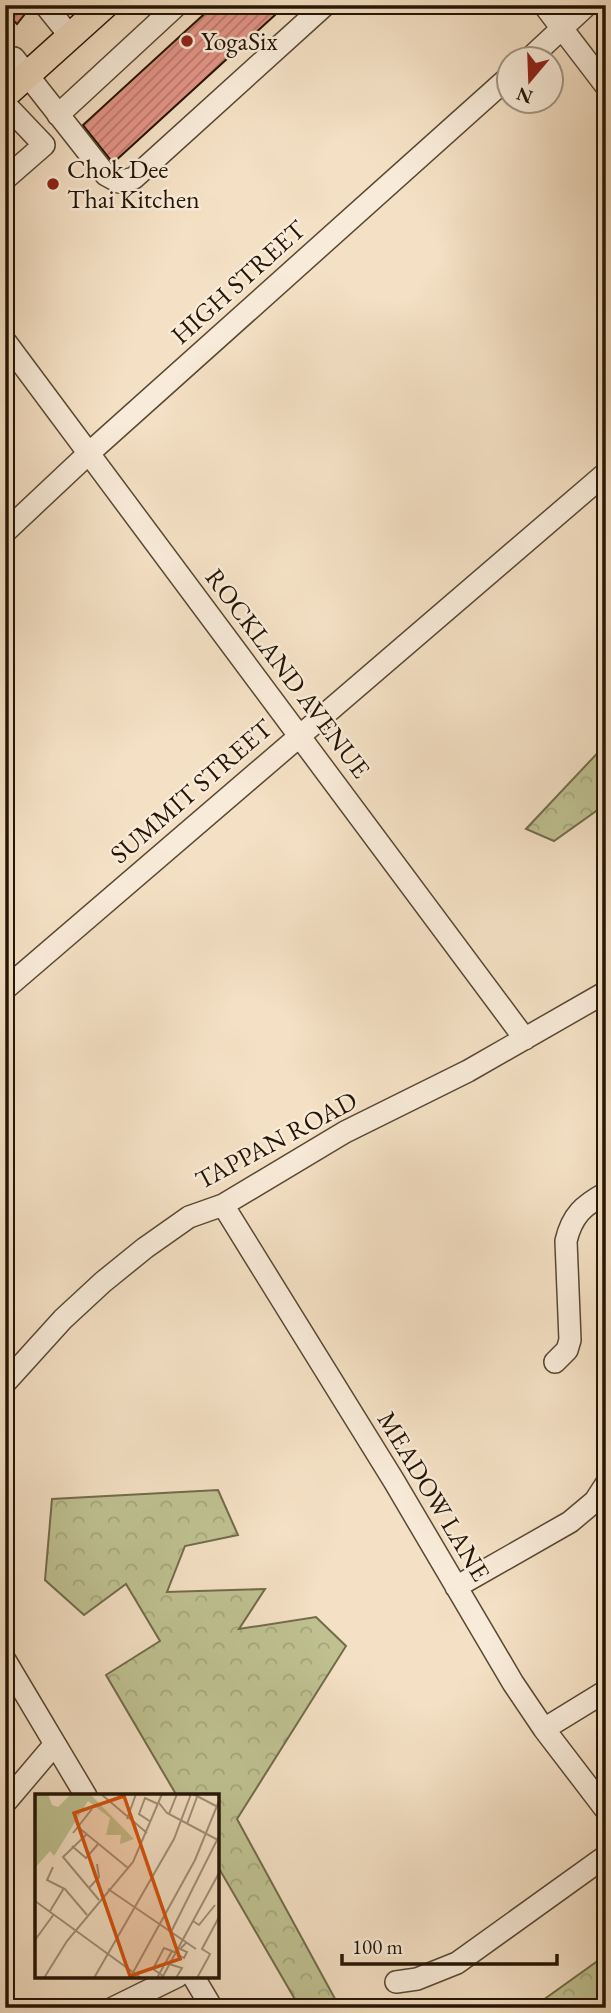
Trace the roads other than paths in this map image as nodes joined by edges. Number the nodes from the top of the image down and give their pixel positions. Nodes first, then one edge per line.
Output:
1 (45, 5) edge
2 (104, 5) edge
3 (177, 5) edge
4 (325, 5) edge
5 (544, 5) edge
6 (587, 5) edge
7 (562, 29) junction
8 (70, 36) junction
9 (543, 46) edge
10 (13, 62) edge
11 (606, 86) edge
12 (496, 88) edge
13 (5, 94) edge
14 (5, 104) edge
15 (58, 115) junction
16 (5, 179) edge
17 (5, 341) edge
18 (88, 454) junction
19 (606, 473) edge
20 (5, 532) edge
21 (300, 734) junction
22 (5, 989) edge
23 (606, 992) edge
24 (525, 1039) junction
25 (606, 1193) edge
26 (223, 1205) junction
27 (555, 1362) dead end
28 (5, 1383) edge
29 (606, 1484) edge
30 (456, 1587) junction
31 (5, 1660) edge
32 (606, 1691) edge
33 (544, 1729) junction
34 (55, 1744) junction
35 (85, 1794) edge
36 (5, 1803) edge
37 (606, 1810) edge
38 (606, 1856) edge
39 (173, 1978) edge
40 (194, 1978) edge
41 (396, 1982) dead end
42 (113, 2008) edge
43 (212, 2008) edge

1 - 8 street
2 - 8 main road
3 - 15 street
4 - 15 street
5 - 7 street
6 - 7 street
7 - 9 street
7 - 11 street
8 - 10 main road
10 - 13 main road
10 - 15 street
12 - 18 street, HIGH STREET
14 - 16 street
17 - 18 street, ROCKLAND AVENUE
18 - 20 street, HIGH STREET
18 - 21 street, ROCKLAND AVENUE
19 - 21 street, SUMMIT STREET
21 - 22 street, SUMMIT STREET
21 - 24 street, ROCKLAND AVENUE
23 - 24 street, TAPPAN ROAD
24 - 26 street, TAPPAN ROAD
25 - 27 street
26 - 28 street, TAPPAN ROAD
26 - 30 street, MEADOW LANE
29 - 30 street
30 - 33 street, MEADOW LANE
31 - 34 street
32 - 33 street
33 - 37 street, MEADOW LANE
34 - 35 street
34 - 36 street
38 - 41 street
39 - 42 street
40 - 43 street

